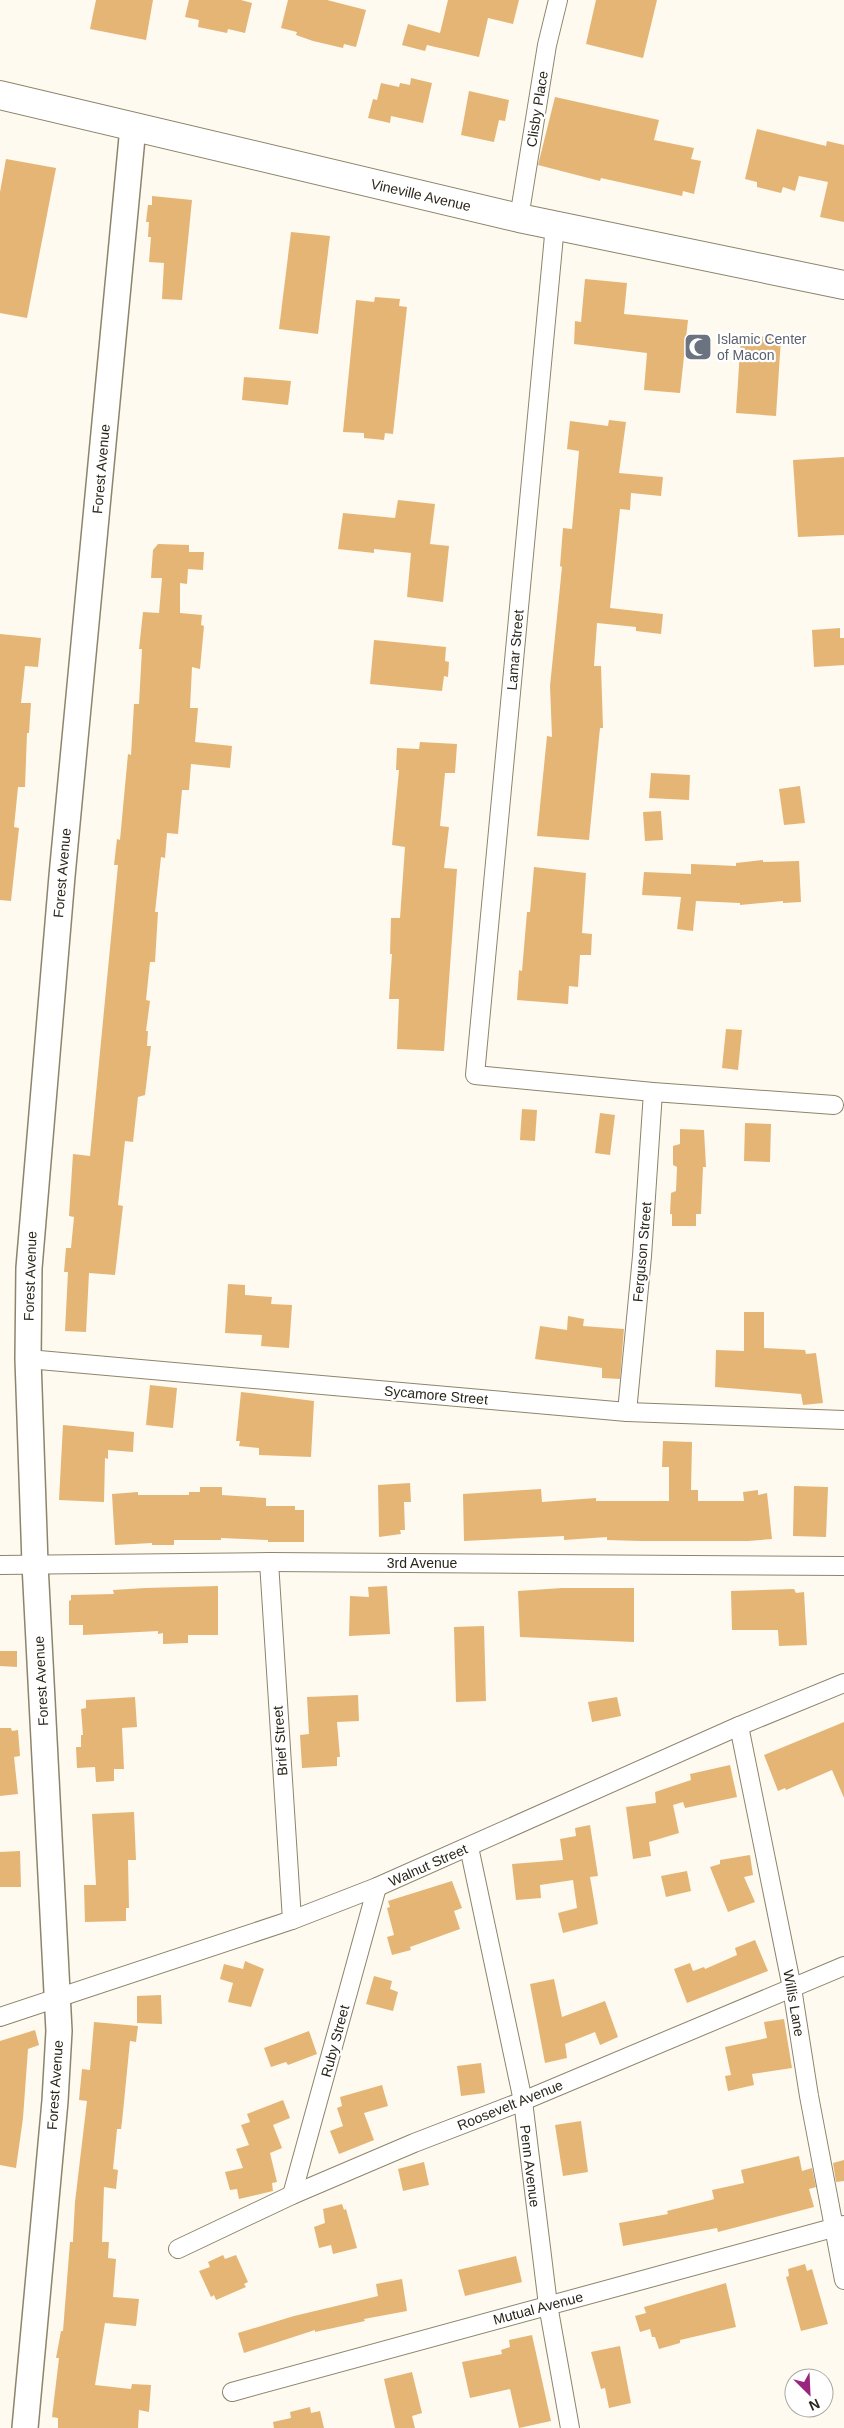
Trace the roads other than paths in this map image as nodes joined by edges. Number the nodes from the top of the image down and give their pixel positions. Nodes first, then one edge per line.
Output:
1 (558, 0) edge
2 (0, 95) edge
3 (133, 127) junction
4 (519, 218) junction
5 (555, 225) junction
6 (844, 285) edge
7 (653, 1092) junction
8 (834, 1105) dead end
9 (28, 1359) junction
10 (627, 1412) junction
11 (844, 1420) edge
12 (269, 1562) junction
13 (0, 1564) edge
14 (36, 1564) junction
15 (844, 1566) edge
16 (844, 1683) edge
17 (739, 1726) junction
18 (469, 1847) junction
19 (377, 1887) junction
20 (292, 1920) junction
21 (844, 1966) edge
22 (792, 1988) junction
23 (56, 2000) junction
24 (0, 2017) edge
25 (522, 2101) junction
26 (292, 2195) junction
27 (839, 2226) edge
28 (178, 2249) dead end
29 (844, 2280) edge
30 (548, 2305) junction
31 (232, 2392) dead end
32 (25, 2428) edge
33 (570, 2428) edge

1 - 4 street, Clisby Place
2 - 3 main road, Vineville Avenue
3 - 4 main road, Vineville Avenue
3 - 9 street, Forest Avenue
4 - 5 main road, Vineville Avenue
5 - 6 main road, Vineville Avenue
5 - 7 street, Lamar Street
7 - 8 street
7 - 10 street, Ferguson Street
9 - 10 street, Sycamore Street
9 - 14 street, Forest Avenue
10 - 11 street, Sycamore Street
12 - 14 street, 3rd Avenue
12 - 15 street, 3rd Avenue
12 - 20 street, Brief Street
13 - 14 street, 3rd Avenue
14 - 23 street, Forest Avenue
16 - 17 street, Walnut Street
17 - 18 street, Walnut Street
17 - 22 street, Willis Lane
18 - 19 street, Walnut Street
18 - 25 street, Penn Avenue
19 - 20 street, Walnut Street
19 - 26 street, Ruby Street
20 - 23 street, Walnut Street
21 - 22 street, Roosevelt Avenue
22 - 25 street, Roosevelt Avenue
22 - 27 street, Willis Lane
23 - 24 street, Walnut Street
23 - 32 street, Forest Avenue
25 - 26 street, Roosevelt Avenue
25 - 30 street, Penn Avenue
26 - 28 street, Roosevelt Avenue
27 - 29 street, Willis Lane
27 - 30 street, Mutual Avenue
30 - 31 street, Mutual Avenue
30 - 33 street, Penn Avenue

